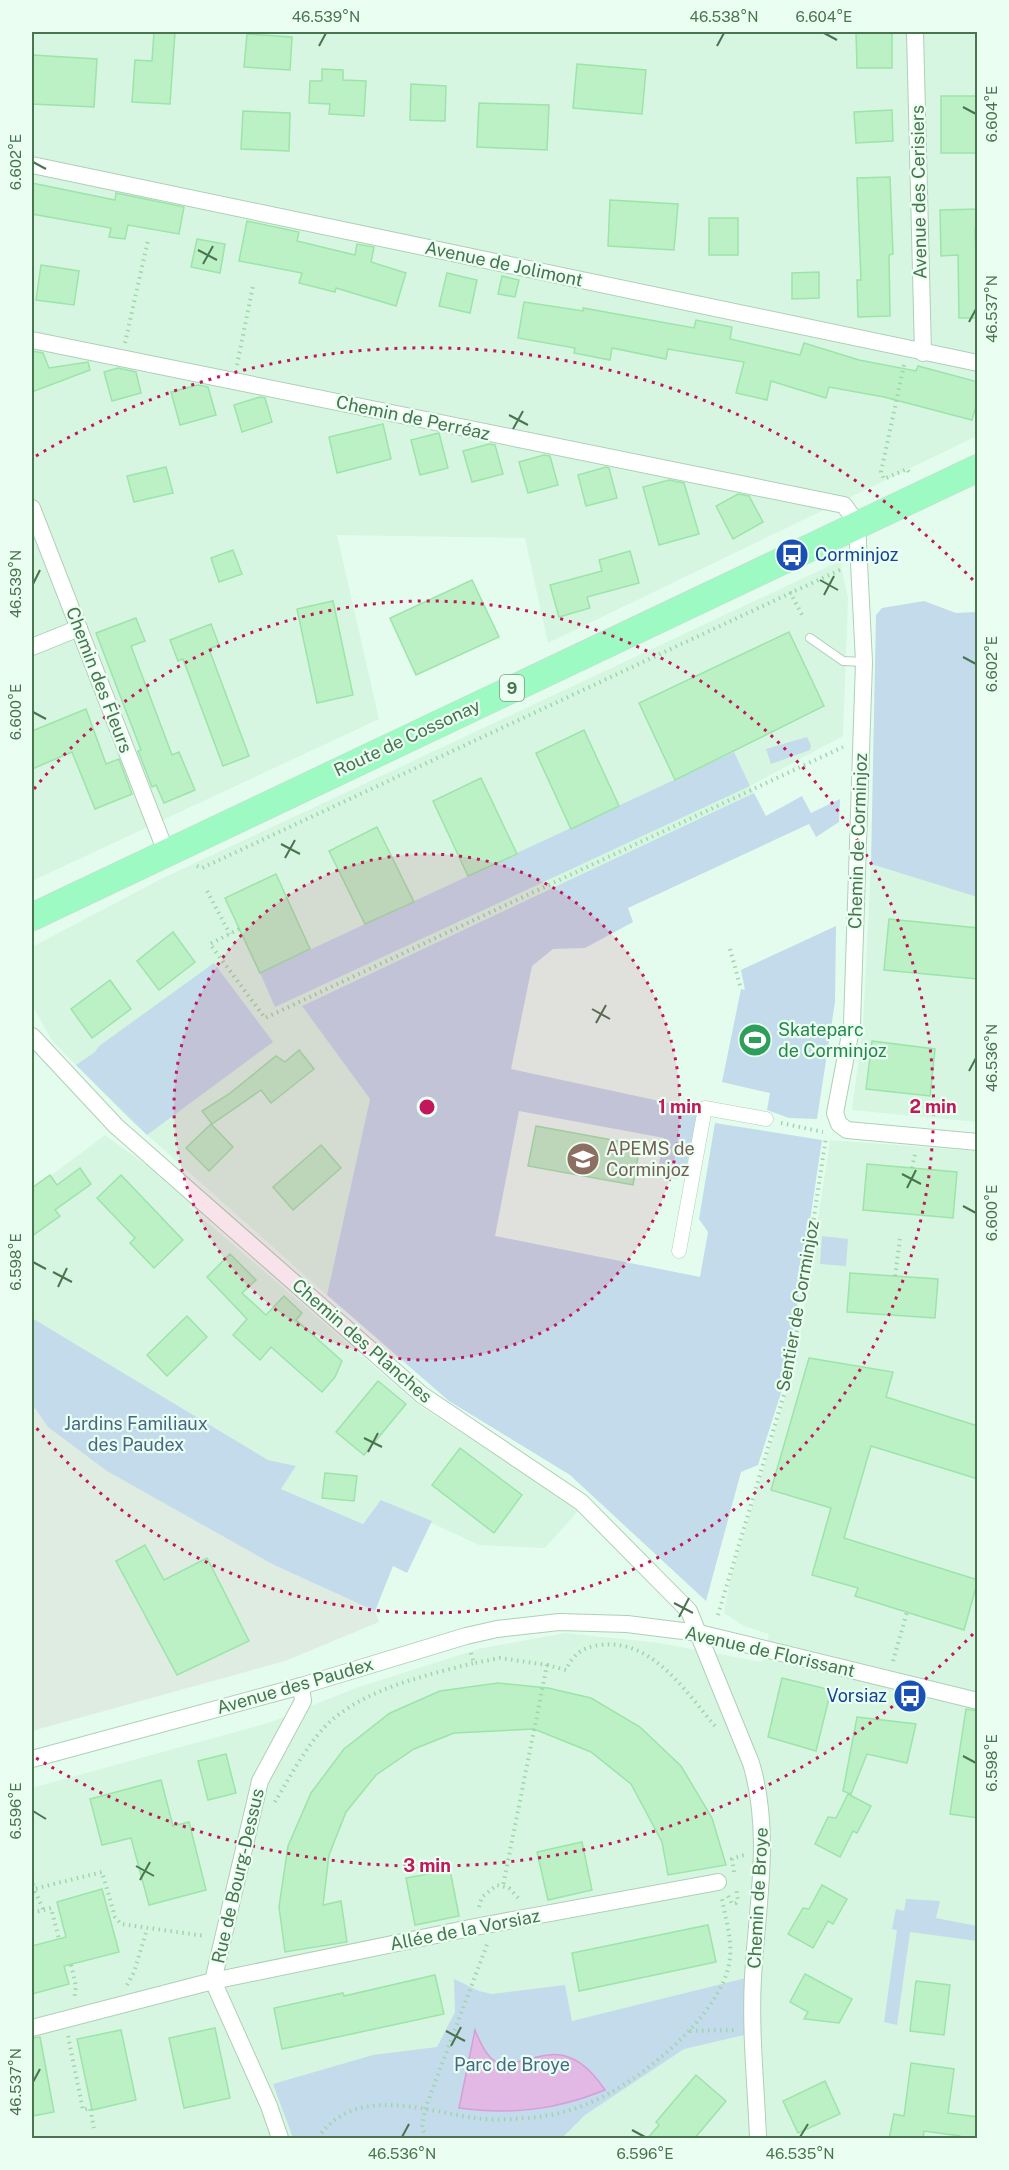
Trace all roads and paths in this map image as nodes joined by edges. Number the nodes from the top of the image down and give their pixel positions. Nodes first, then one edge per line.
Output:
1 (915, 32) edge
2 (32, 165) edge
3 (148, 240) dead end
4 (254, 286) dead end
5 (32, 340) edge
6 (915, 351) junction
7 (122, 358) junction
8 (978, 363) edge
9 (233, 381) junction
10 (978, 468) edge
11 (910, 475) dead end
12 (32, 508) edge
13 (857, 523) junction
14 (809, 583) dead end
15 (790, 592) junction
16 (802, 615) dead end
17 (79, 628) junction
18 (810, 638) dead end
19 (32, 646) edge
20 (864, 662) junction
21 (847, 746) dead end
22 (166, 852) junction
23 (207, 891) dead end
24 (32, 917) edge
25 (239, 929) dead end
26 (230, 934) junction
27 (730, 949) dead end
28 (741, 989) dead end
29 (32, 1036) edge
30 (766, 1119) joint
31 (978, 1142) edge
32 (900, 1239) dead end
33 (679, 1251) dead end
34 (895, 1276) dead end
35 (907, 1612) dead end
36 (718, 1615) dead end
37 (559, 1622) joint
38 (699, 1633) junction
39 (466, 1636) junction
40 (474, 1664) junction
41 (547, 1665) junction
42 (891, 1668) dead end
43 (301, 1686) junction
44 (978, 1701) edge
45 (717, 1729) dead end
46 (32, 1759) edge
47 (273, 1806) dead end
48 (32, 1878) edge
49 (718, 1882) joint
50 (503, 1886) junction
51 (34, 1889) junction
52 (43, 1910) junction
53 (32, 1913) edge
54 (522, 1918) junction
55 (495, 1923) junction
56 (475, 1927) junction
57 (147, 1929) junction
58 (209, 1936) dead end
59 (59, 1939) dead end
60 (71, 1965) dead end
61 (213, 1981) junction
62 (124, 1989) dead end
63 (62, 2018) junction
64 (32, 2028) edge
65 (689, 2031) junction
66 (754, 2035) junction
67 (425, 2109) junction
68 (94, 2128) dead end
69 (280, 2139) edge
70 (318, 2139) edge
71 (426, 2139) edge
72 (758, 2139) edge

1 - 6 street, Avenue des Cerisiers
2 - 6 street, Avenue de Jolimont
3 - 7 path
4 - 9 path
5 - 7 street, Chemin de Perréaz
6 - 8 street, Avenue de Jolimont
6 - 11 path
7 - 9 street, Chemin de Perréaz
9 - 13 street, Chemin de Perréaz
10 - 13 main road, Route de Cossonay / 9
12 - 17 street, Chemin des Fleurs
13 - 20 street, Chemin de Corminjoz
13 - 22 main road, Route de Cossonay / 9
14 - 15 path
15 - 16 path
15 - 22 path
17 - 19 street
17 - 22 street, Chemin des Fleurs
18 - 20 lane
20 - 31 street, Chemin de Corminjoz
21 - 26 path
22 - 24 main road, Route de Cossonay / 9
23 - 26 path
25 - 26 path
27 - 28 path
29 - 38 street, Chemin des Planches
30 - 33 street
30 - 36 path, Sentier de Corminjoz
32 - 34 path
35 - 42 path
37 - 38 street, Avenue de Florissant
37 - 39 street, Avenue des Paudex
38 - 44 street, Avenue de Florissant
38 - 66 street, Chemin de Broye
39 - 40 path
39 - 43 street, Avenue des Paudex
40 - 41 path
40 - 47 path
41 - 45 path
41 - 50 path
43 - 46 street, Avenue des Paudex
43 - 61 street, Rue de Bourg-Dessus
48 - 51 path
49 - 54 street, Allée de la Vorsiaz
49 - 65 path
50 - 54 path
50 - 56 path
51 - 52 path
51 - 57 path
52 - 53 path
52 - 59 path
54 - 55 street, Allée de la Vorsiaz
55 - 56 street, Allée de la Vorsiaz
55 - 67 path
56 - 61 street, Allée de la Vorsiaz
57 - 58 path
57 - 62 path
60 - 63 path
61 - 63 street, Rue de Bourg-Dessus
61 - 69 street
63 - 64 street, Rue de Bourg-Dessus
63 - 68 path
65 - 66 path
65 - 67 path
66 - 72 street, Chemin de Broye
67 - 70 path
67 - 71 path

